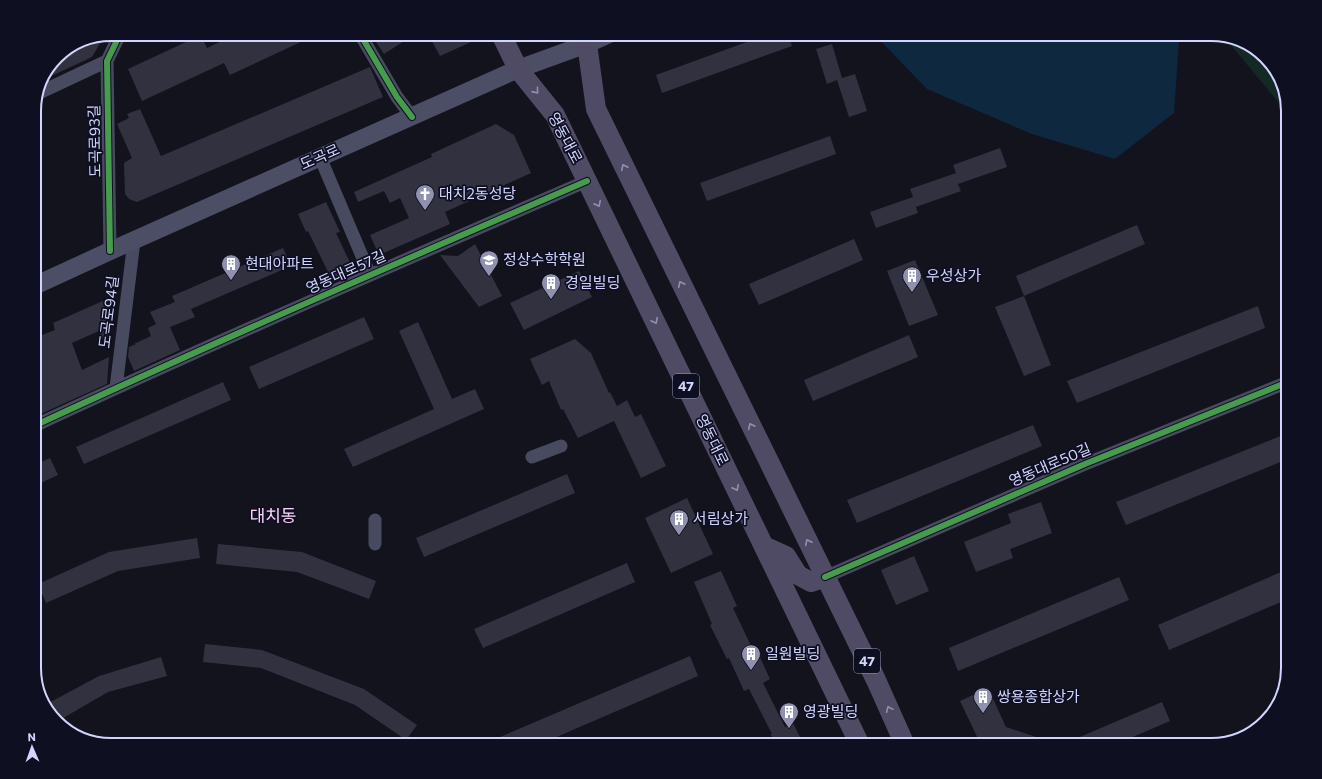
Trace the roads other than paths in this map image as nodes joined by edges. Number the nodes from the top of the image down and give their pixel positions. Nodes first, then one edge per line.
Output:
1 (117, 41) edge
2 (364, 41) edge
3 (504, 41) edge
4 (581, 41) edge
5 (585, 41) edge
6 (107, 61) junction
7 (518, 69) junction
8 (44, 90) edge
9 (412, 117) junction
10 (320, 157) junction
11 (586, 181) junction
12 (134, 241) junction
13 (110, 251) junction
14 (370, 275) junction
15 (41, 283) edge
16 (1281, 385) edge
17 (116, 388) junction
18 (41, 423) edge
19 (561, 446) dead end
20 (532, 458) dead end
21 (375, 520) dead end
22 (375, 544) dead end
23 (764, 546) junction
24 (825, 578) junction
25 (857, 738) edge
26 (902, 738) edge

1 - 6 street, 도곡로93길
2 - 9 street
3 - 7 main road, 영동대로 / 47
4 - 7 main road, 도곡로
24 -> 5 main road, 47
6 - 8 street
6 - 13 street, 도곡로93길
7 - 9 main road, 도곡로
7 -> 11 main road, 영동대로 / 47
9 - 10 main road, 도곡로
10 - 12 main road, 도곡로
10 - 14 street
11 - 14 street, 영동대로57길
11 -> 23 main road, 영동대로 / 47
12 - 13 main road, 도곡로
12 - 17 street, 도곡로94길
13 - 15 main road, 도곡로
14 - 17 street, 영동대로57길
16 - 24 street, 영동대로50길
17 - 18 street, 영동대로57길
19 - 20 street
21 - 22 street
23 - 24 main road
23 - 25 main road, 영동대로 / 47
26 -> 24 main road, 47

